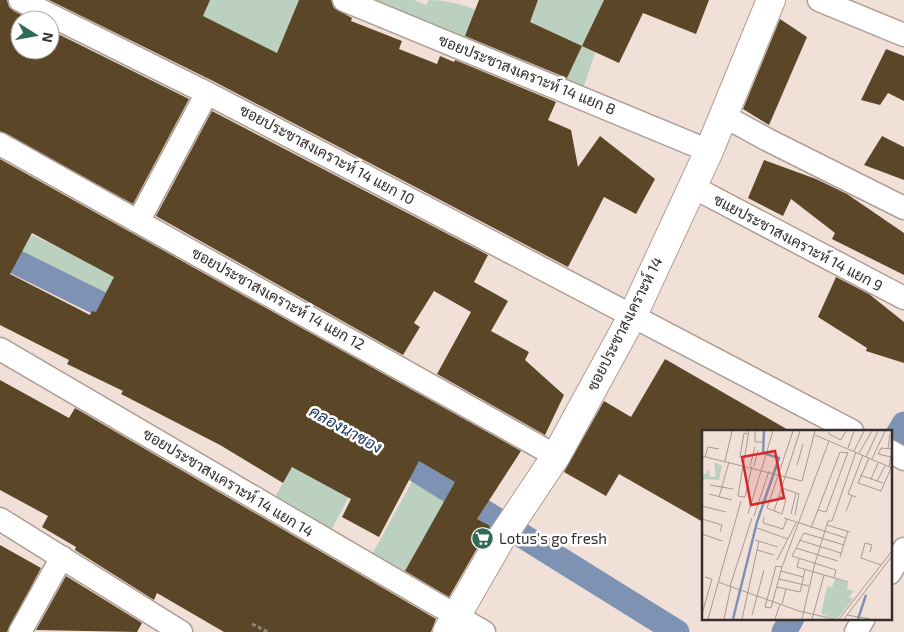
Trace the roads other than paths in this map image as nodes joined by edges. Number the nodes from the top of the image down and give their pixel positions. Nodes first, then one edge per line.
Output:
1 (20, 0) edge
2 (344, 0) edge
3 (771, 0) edge
4 (819, 0) edge
5 (904, 35) edge
6 (207, 93) junction
7 (724, 116) junction
8 (0, 144) edge
9 (709, 151) junction
10 (693, 187) junction
11 (904, 208) edge
12 (139, 220) junction
13 (904, 298) edge
14 (633, 315) junction
15 (0, 349) edge
16 (815, 422) edge
17 (848, 430) edge
18 (892, 452) edge
19 (556, 456) junction
20 (904, 459) edge
21 (0, 519) edge
22 (904, 549) edge
23 (62, 557) junction
24 (892, 570) edge
25 (863, 620) edge
26 (452, 623) edge
27 (20, 632) edge
28 (180, 632) edge
29 (484, 632) edge
30 (856, 632) edge

1 - 6 street, ซอยประชาสงเคราะห์ 14 แยก 10
2 - 9 street, ซอยประชาสงเคราะห์ 14 แยก 8
3 - 7 street, ซอยประชาสงเคราะห์ 14
4 - 5 street
6 - 12 street
6 - 14 street, ซอยประชาสงเคราะห์ 14 แยก 10
7 - 9 street, ซอยประชาสงเคราะห์ 14
7 - 11 street
8 - 12 street, ซอยประชาสงเคราะห์ 14 แยก 12
9 - 10 street, ซอยประชาสงเคราะห์ 14
10 - 13 street, ซแยประชาสงเคราะห์ 14 แยก 9
10 - 14 street, ซอยประชาสงเคราะห์ 14
12 - 19 street, ซอยประชาสงเคราะห์ 14 แยก 12
14 - 16 street, ซอยประชาสงเคราะห์ 14 แยก 10
14 - 19 street, ซอยประชาสงเคราะห์ 14
15 - 26 street, ซอยประชาสงเคราะห์ 14 แยก 14
16 - 17 street, ซอยประชาสงเคราะห์ 14 แยก 10
18 - 20 street
19 - 26 street, ซอยประชาสงเคราะห์ 14
21 - 23 street
22 - 24 street
23 - 27 street
23 - 28 street
25 - 30 street
26 - 29 street, ซอยประชาสงเคราะห์ 14 แยก 14

